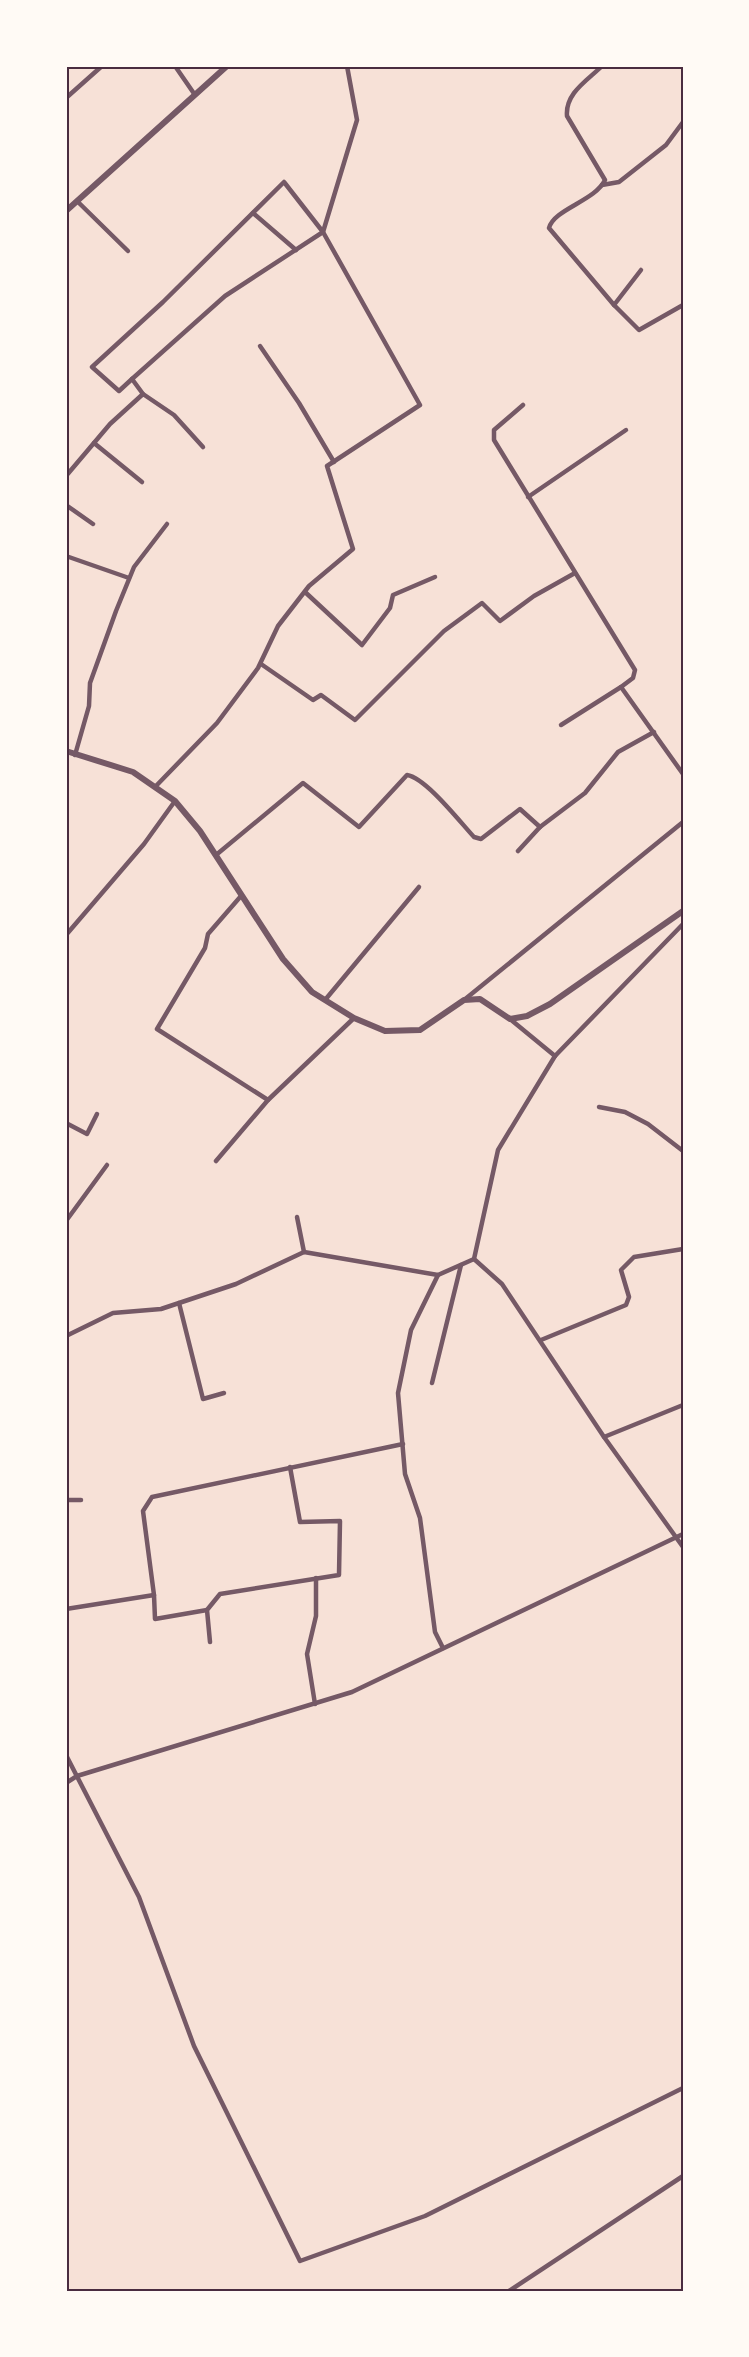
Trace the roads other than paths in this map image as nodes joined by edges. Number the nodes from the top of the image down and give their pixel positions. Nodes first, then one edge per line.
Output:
1 (102, 66) edge
2 (176, 66) edge
3 (227, 66) edge
4 (347, 66) edge
5 (603, 66) edge
6 (195, 95) junction
7 (66, 98) edge
8 (683, 122) edge
9 (603, 185) junction
10 (77, 201) junction
11 (66, 211) edge
12 (253, 213) junction
13 (323, 232) junction
14 (296, 250) junction
15 (128, 251) dead end
16 (641, 270) dead end
17 (614, 305) junction
18 (683, 305) edge
19 (260, 346) dead end
20 (132, 379) junction
21 (144, 394) junction
22 (523, 405) dead end
23 (626, 430) dead end
24 (94, 443) junction
25 (203, 447) dead end
26 (334, 462) junction
27 (66, 476) edge
28 (142, 482) dead end
29 (528, 497) junction
30 (66, 505) edge
31 (93, 525) dead end
32 (167, 525) dead end
33 (66, 556) edge
34 (575, 573) junction
35 (435, 577) dead end
36 (129, 578) junction
37 (305, 592) junction
38 (261, 664) junction
39 (621, 687) junction
40 (561, 725) dead end
41 (654, 732) junction
42 (66, 751) edge
43 (75, 755) junction
44 (683, 774) edge
45 (154, 787) junction
46 (175, 801) junction
47 (683, 822) edge
48 (540, 827) junction
49 (518, 850) dead end
50 (216, 855) junction
51 (419, 887) dead end
52 (241, 896) junction
53 (683, 911) edge
54 (683, 924) edge
55 (66, 935) edge
56 (325, 1000) junction
57 (464, 1000) junction
58 (354, 1018) junction
59 (510, 1018) junction
60 (555, 1056) junction
61 (268, 1100) junction
62 (599, 1107) dead end
63 (97, 1114) dead end
64 (66, 1123) edge
65 (683, 1151) edge
66 (216, 1161) dead end
67 (107, 1165) dead end
68 (297, 1217) dead end
69 (66, 1221) edge
70 (683, 1249) edge
71 (304, 1252) junction
72 (474, 1259) junction
73 (462, 1264) junction
74 (438, 1275) junction
75 (179, 1303) junction
76 (66, 1336) edge
77 (541, 1340) junction
78 (432, 1383) dead end
79 (224, 1393) dead end
80 (683, 1405) edge
81 (604, 1437) junction
82 (403, 1444) junction
83 (290, 1467) junction
84 (66, 1500) edge
85 (81, 1500) dead end
86 (683, 1534) edge
87 (676, 1537) junction
88 (683, 1547) edge
89 (316, 1578) junction
90 (154, 1595) junction
91 (66, 1609) edge
92 (207, 1610) junction
93 (210, 1642) dead end
94 (443, 1648) junction
95 (315, 1704) junction
96 (66, 1755) edge
97 (77, 1776) junction
98 (66, 1783) edge
99 (683, 2088) edge
100 (683, 2176) edge
101 (509, 2291) edge

1 - 7 lane
2 - 6 lane
3 - 6 street
4 - 13 lane
5 - 9 lane
6 - 10 street
8 - 9 lane
9 - 17 lane
10 - 11 street
10 - 15 lane
12 - 13 lane
12 - 14 lane
12 - 20 lane
13 - 14 lane
13 - 26 lane
14 - 20 lane
16 - 17 lane
17 - 18 lane
19 - 26 lane
20 - 21 lane
21 - 24 lane
21 - 25 lane
22 - 29 lane
23 - 29 lane
24 - 27 lane
24 - 28 lane
26 - 37 lane
29 - 34 lane
30 - 31 lane
32 - 36 lane
33 - 36 lane
34 - 38 lane
34 - 39 lane
35 - 37 lane
36 - 43 lane
37 - 38 lane
38 - 45 lane
39 - 40 lane
39 - 41 lane
41 - 44 lane
41 - 48 lane
42 - 43 street
43 - 45 street
45 - 46 street
46 - 50 street
46 - 55 lane
47 - 57 lane
48 - 49 lane
48 - 50 lane
50 - 52 street
51 - 56 lane
52 - 56 street
52 - 61 lane
53 - 59 street
54 - 60 lane
56 - 58 street
57 - 58 street
57 - 59 street
58 - 61 lane
59 - 60 lane
60 - 72 lane
61 - 66 lane
62 - 65 lane
63 - 64 lane
67 - 69 lane
68 - 71 lane
70 - 77 lane
71 - 74 lane
71 - 75 lane
72 - 73 lane
72 - 77 lane
73 - 74 lane
73 - 78 lane
74 - 82 lane
75 - 76 lane
75 - 79 lane
77 - 81 lane
80 - 81 lane
81 - 87 lane
82 - 83 lane
82 - 94 lane
83 - 89 lane
83 - 90 lane
84 - 85 lane
86 - 87 lane
87 - 88 lane
87 - 94 lane
89 - 92 lane
89 - 95 lane
90 - 91 lane
90 - 92 lane
92 - 93 lane
94 - 95 lane
95 - 97 lane
96 - 97 lane
97 - 98 lane
97 - 99 lane
100 - 101 lane

